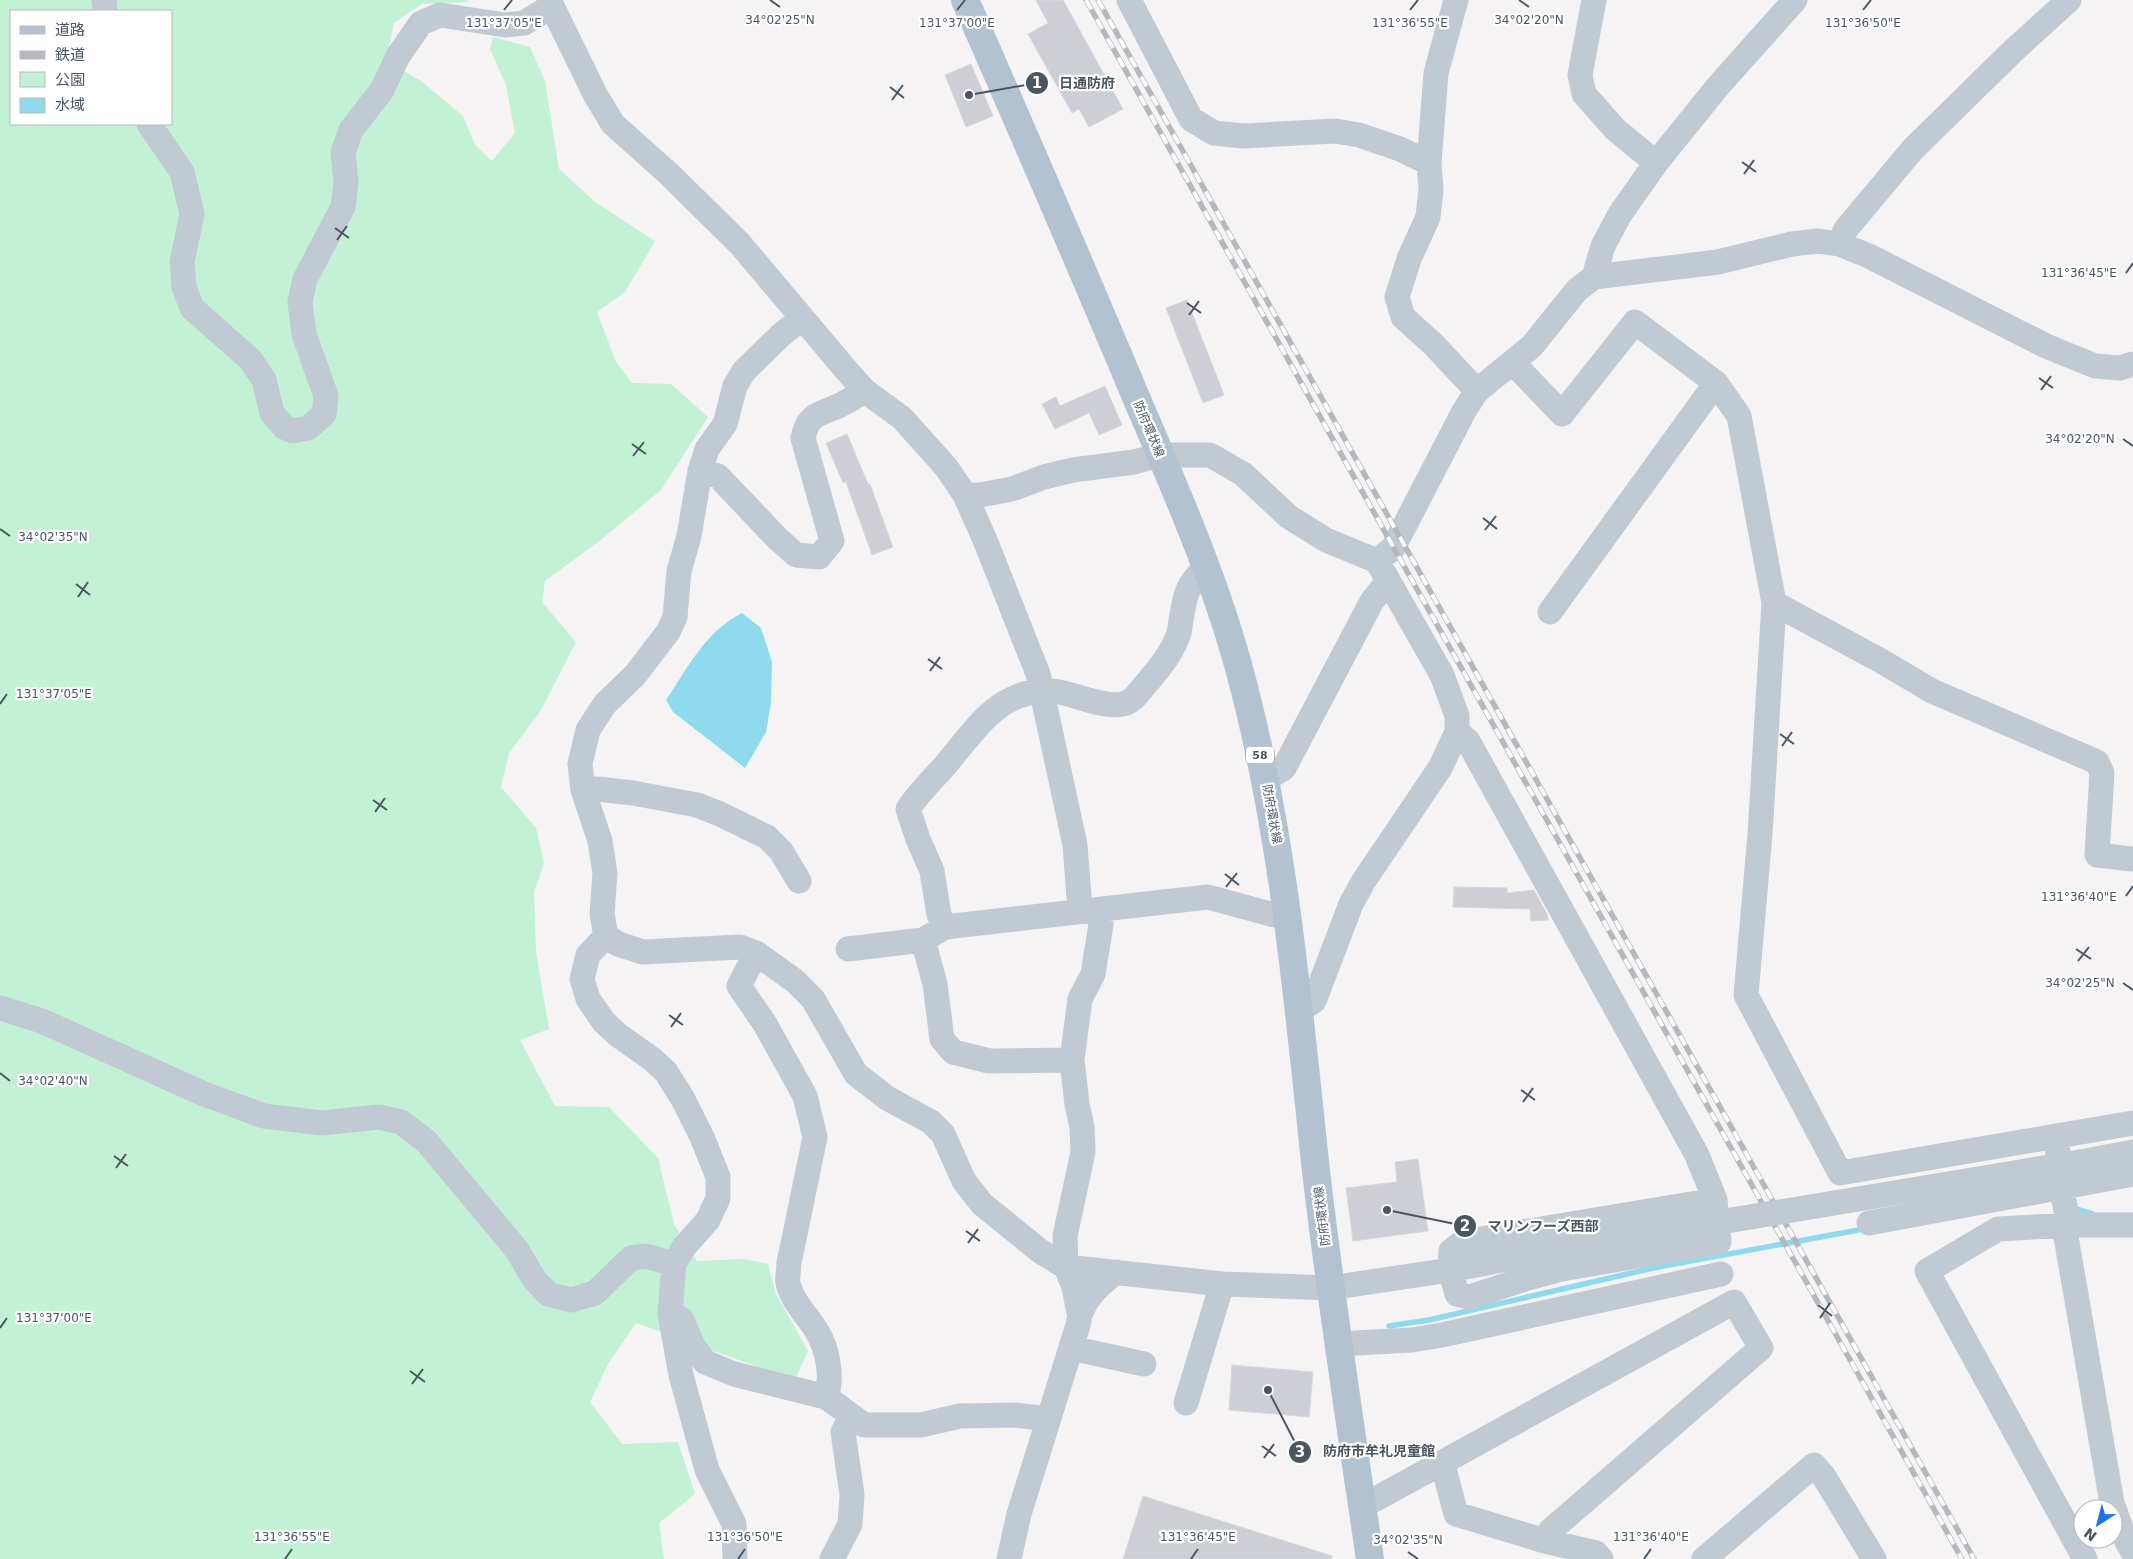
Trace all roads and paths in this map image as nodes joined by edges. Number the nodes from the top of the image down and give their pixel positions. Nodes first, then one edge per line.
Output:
1 (966, 0) edge
2 (1456, 0) edge
3 (1594, 0) edge
4 (1795, 0) edge
5 (2069, 0) edge
6 (551, 3) edge
7 (1138, 5) edge
8 (150, 125) edge
9 (1428, 163) junction
10 (1656, 163) junction
11 (1839, 244) junction
12 (1594, 277) junction
13 (802, 318) junction
14 (1513, 363) junction
15 (2133, 364) edge
16 (1716, 383) junction
17 (865, 391) junction
18 (1477, 391) junction
19 (1160, 455) junction
20 (700, 472) junction
21 (965, 495) junction
22 (1206, 567) junction
23 (1382, 571) junction
24 (1774, 603) junction
25 (1550, 612) dead end
26 (1042, 691) junction
27 (1457, 732) junction
28 (1266, 779) junction
29 (583, 790) junction
30 (2133, 859) edge
31 (800, 881) dead end
32 (1090, 909) junction
33 (1287, 914) junction
34 (945, 927) junction
35 (606, 936) junction
36 (923, 940) junction
37 (848, 949) dead end
38 (756, 953) junction
39 (0, 1008) edge
40 (1300, 1010) junction
41 (1072, 1060) junction
42 (2133, 1123) edge
43 (2056, 1136) junction
44 (2133, 1152) edge
45 (2133, 1174) edge
46 (2061, 1186) junction
47 (1716, 1200) junction
48 (1869, 1223) dead end
49 (2069, 1225) junction
50 (2133, 1225) edge
51 (1720, 1258) junction
52 (674, 1264) junction
53 (1066, 1267) junction
54 (1450, 1270) junction
55 (1116, 1272) junction
56 (1222, 1284) junction
57 (1330, 1288) junction
58 (1734, 1302) junction
59 (670, 1313) junction
60 (1079, 1313) junction
61 (1338, 1344) junction
62 (1070, 1348) junction
63 (1144, 1364) dead end
64 (826, 1397) junction
65 (1186, 1403) dead end
66 (851, 1417) junction
67 (1048, 1419) junction
68 (1439, 1464) junction
69 (1361, 1500) junction
70 (1545, 1541) junction
71 (2133, 1552) edge
72 (735, 1559) edge
73 (832, 1559) edge
74 (1009, 1559) edge
75 (1370, 1559) edge
76 (1601, 1559) edge
77 (1704, 1559) edge
78 (1874, 1559) edge
79 (2085, 1559) edge

1 - 19 main road, 防府環状線 / 58
2 - 9 street
3 - 10 street
4 - 10 street
5 - 11 street
6 - 8 street
6 - 13 street
7 - 9 street
9 - 18 street
10 - 12 street
11 - 12 street
11 - 15 street
12 - 14 street
13 - 17 street
13 - 20 street
14 - 16 street
14 - 18 street
16 - 24 street
16 - 25 street
17 - 20 street
17 - 21 street
18 - 23 street
19 - 21 street
19 - 22 main road, 防府環状線 / 58
19 - 23 street
20 - 29 street
21 - 26 street
22 - 26 street
22 - 28 main road, 防府環状線 / 58
23 - 27 street
23 - 28 street
24 - 30 street
24 - 43 street
26 - 32 street
26 - 34 street
27 - 40 street
27 - 47 street
28 - 33 main road, 防府環状線 / 58
29 - 31 street
29 - 35 street
32 - 33 street
32 - 34 street
32 - 41 street
33 - 40 main road, 防府環状線 / 58
34 - 36 street
35 - 38 street
35 - 52 street
36 - 37 street
36 - 41 street
38 - 53 street
38 - 64 street
39 - 52 street
40 - 57 main road, 防府環状線 / 58
41 - 53 street
42 - 43 street
43 - 46 street
44 - 54 street, bridge
45 - 46 street
46 - 48 street
46 - 49 street
47 - 51 street
47 - 54 street
49 - 50 street
49 - 71 street
49 - 79 street
51 - 54 street
51 - 58 street
51 - 61 street
52 - 59 street
53 - 55 street
53 - 60 street
54 - 57 street
55 - 56 street
55 - 60 street
56 - 57 street
56 - 65 street
57 - 61 main road, 防府環状線 / 58
58 - 68 street
58 - 70 street
59 - 64 street
59 - 72 street
60 - 62 street
61 - 69 main road, 防府環状線 / 58
62 - 63 street
62 - 67 street
64 - 66 street
66 - 67 street
66 - 73 street
67 - 74 street
68 - 69 street
68 - 70 street
69 - 75 main road, 防府環状線 / 58
70 - 76 street
77 - 78 street

